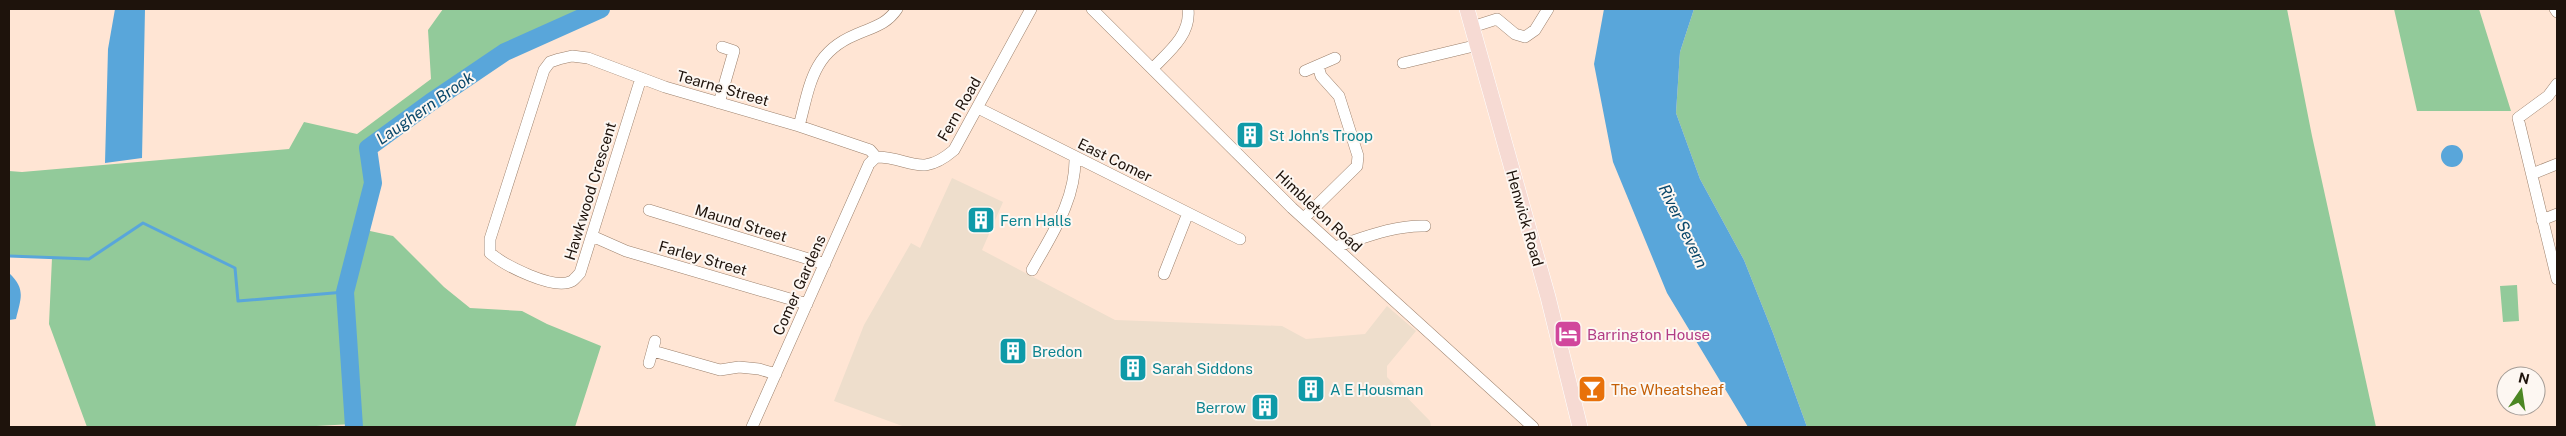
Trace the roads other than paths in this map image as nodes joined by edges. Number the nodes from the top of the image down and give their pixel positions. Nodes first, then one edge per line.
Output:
1 (897, 9) edge
2 (1031, 9) edge
3 (1092, 9) edge
4 (1188, 9) edge
5 (1468, 9) edge
6 (1548, 9) edge
7 (1472, 27) junction
8 (1478, 45) junction
9 (722, 47) dead end
10 (1335, 58) dead end
11 (559, 59) joint
12 (1403, 63) dead end
13 (1318, 66) junction
14 (1154, 68) junction
15 (1305, 71) dead end
16 (641, 78) junction
17 (2557, 84) edge
18 (719, 102) junction
19 (978, 108) junction
20 (800, 126) junction
21 (876, 157) junction
22 (1075, 157) junction
23 (2557, 164) edge
24 (2532, 174) junction
25 (649, 210) dead end
26 (1188, 213) junction
27 (2557, 214) edge
28 (1304, 218) junction
29 (2542, 220) junction
30 (1425, 226) dead end
31 (592, 236) junction
32 (1240, 239) dead end
33 (1335, 247) junction
34 (825, 264) junction
35 (1032, 270) dead end
36 (1164, 274) dead end
37 (2557, 279) edge
38 (807, 304) junction
39 (650, 363) dead end
40 (776, 374) junction
41 (756, 426) edge
42 (1533, 427) edge
43 (1580, 427) edge

1 - 20 street
2 - 19 street, Fern Road
3 - 14 street, Himbleton Road
4 - 14 street
5 - 7 main road, Henwick Road
6 - 7 street
7 - 8 main road, Henwick Road
8 - 12 street
8 - 43 main road, Henwick Road
9 - 18 street
10 - 13 street
11 - 16 street, Tearne Street
11 - 31 street, Hawkwood Crescent
13 - 15 street
13 - 28 street
14 - 28 street, Himbleton Road
16 - 18 street, Tearne Street
16 - 31 street, Hawkwood Crescent
17 - 24 street
18 - 20 street, Tearne Street
19 - 21 street, Fern Road
19 - 22 street, East Comer
20 - 21 street, Tearne Street
21 - 34 street, Comer Gardens
22 - 26 street, East Comer
22 - 35 street
23 - 24 street
24 - 29 street
25 - 34 street, Maund Street
26 - 32 street, East Comer
26 - 36 street
27 - 29 street
28 - 33 street, Himbleton Road
29 - 37 street
30 - 33 street
31 - 38 street, Farley Street
33 - 42 street, Himbleton Road
34 - 38 street, Comer Gardens
38 - 40 street, Comer Gardens
39 - 40 street
40 - 41 street, Comer Gardens

